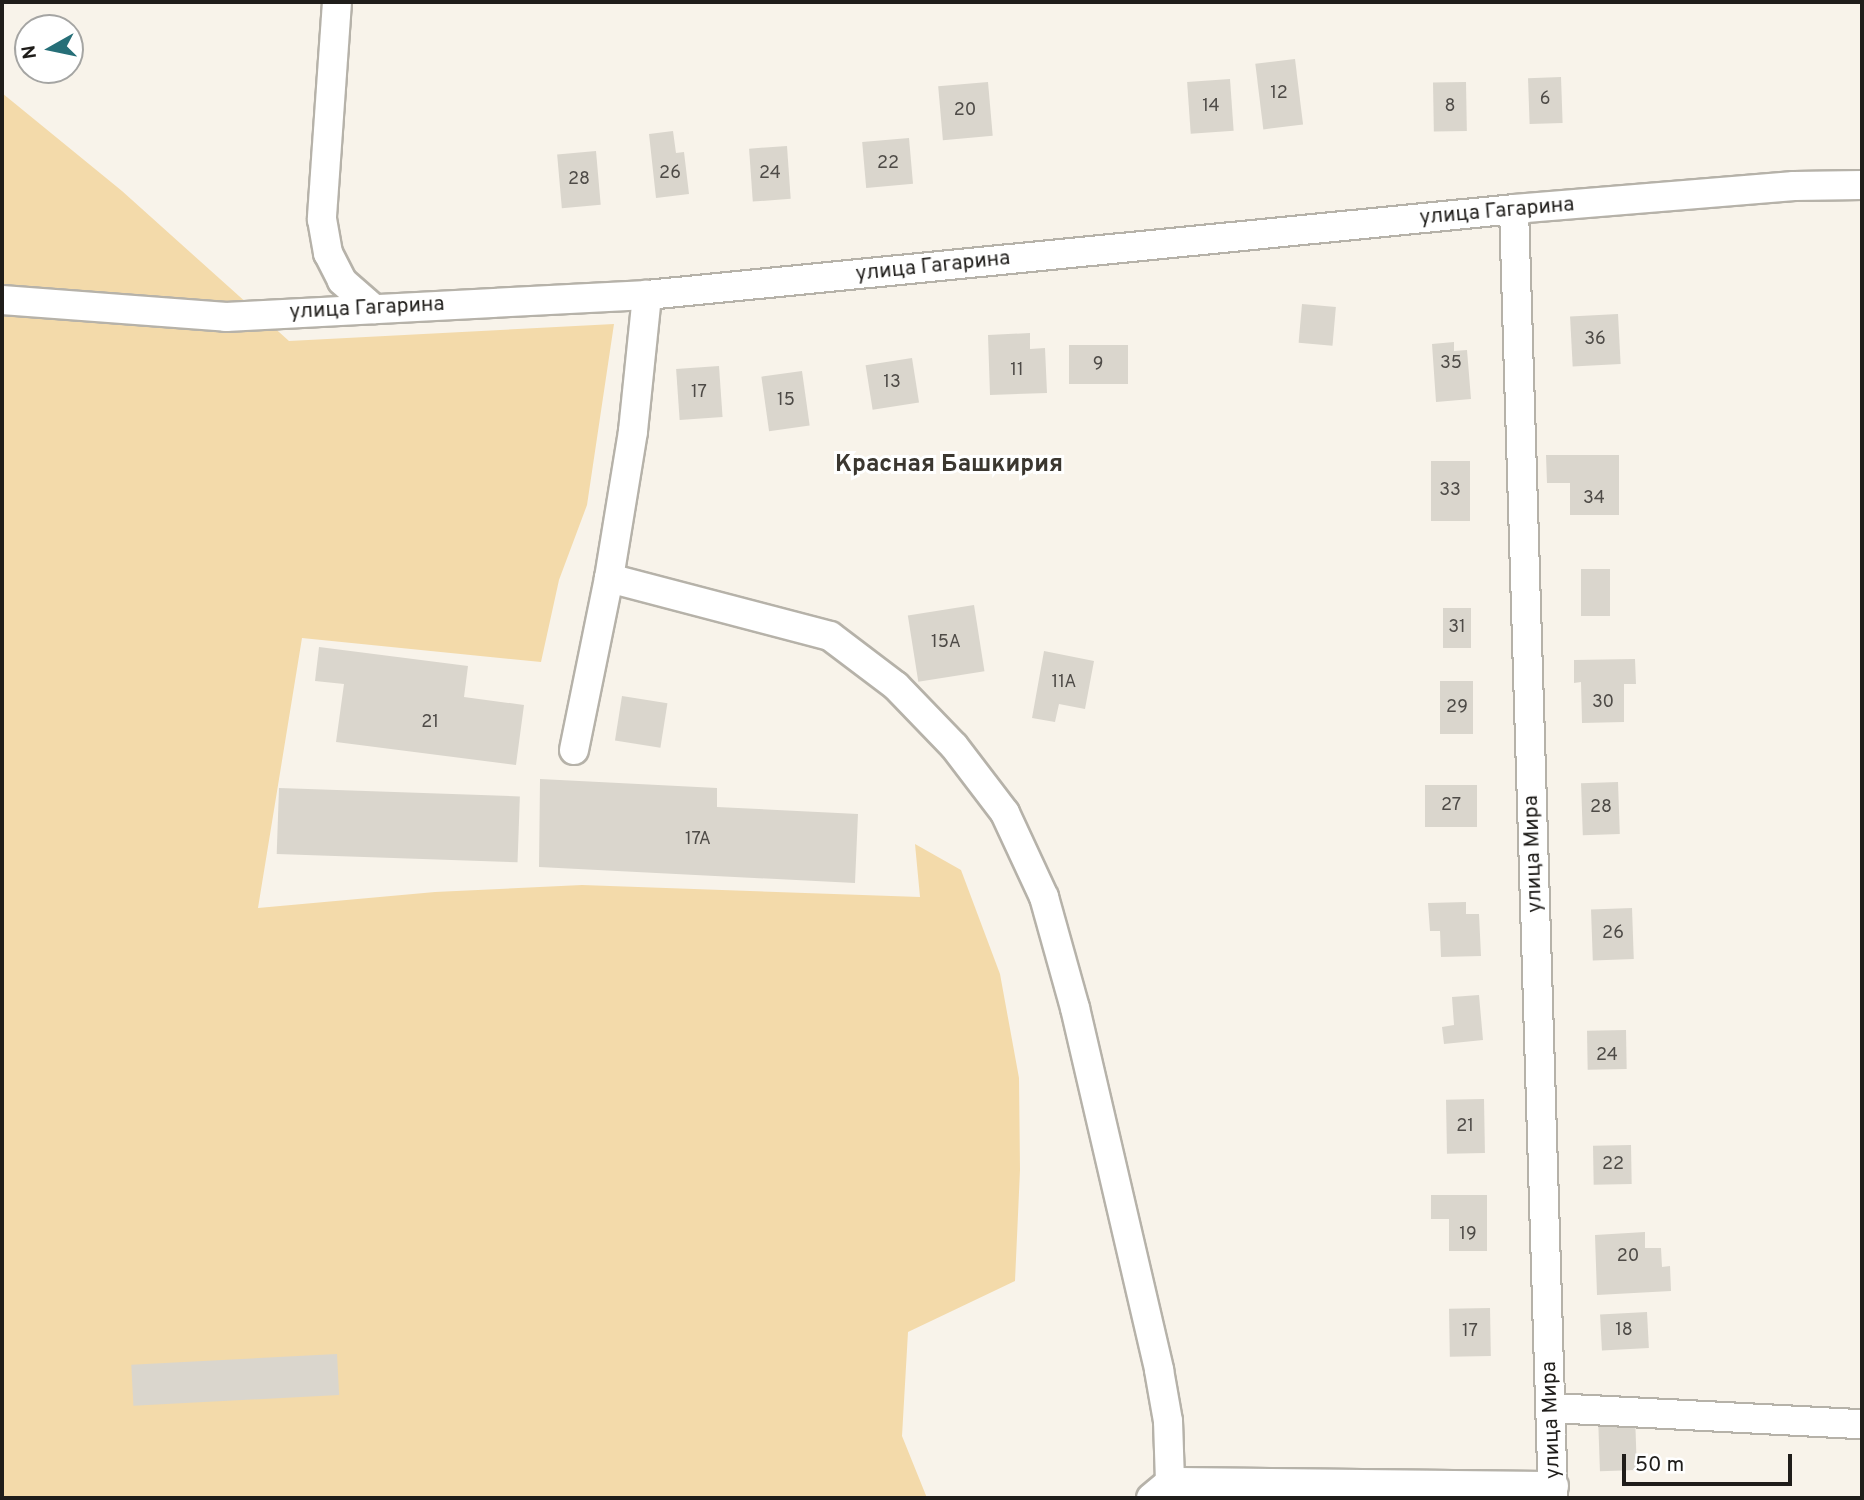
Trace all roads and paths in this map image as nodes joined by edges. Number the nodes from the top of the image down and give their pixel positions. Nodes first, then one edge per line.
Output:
1 (337, 2) edge
2 (1862, 185) edge
3 (1514, 209) junction
4 (647, 295) junction
5 (2, 300) edge
6 (374, 309) junction
7 (609, 578) junction
8 (574, 750) dead end
9 (1552, 1408) junction
10 (1862, 1424) edge
11 (1161, 1490) edge
12 (1554, 1492) edge

1 - 6 street
2 - 3 street, улица Гагарина
3 - 4 street, улица Гагарина
3 - 9 street, улица Мира
4 - 6 street, улица Гагарина
4 - 7 street
5 - 6 street, улица Гагарина
7 - 8 street
7 - 11 street
9 - 10 street
9 - 12 street, улица Мира
11 - 12 street

